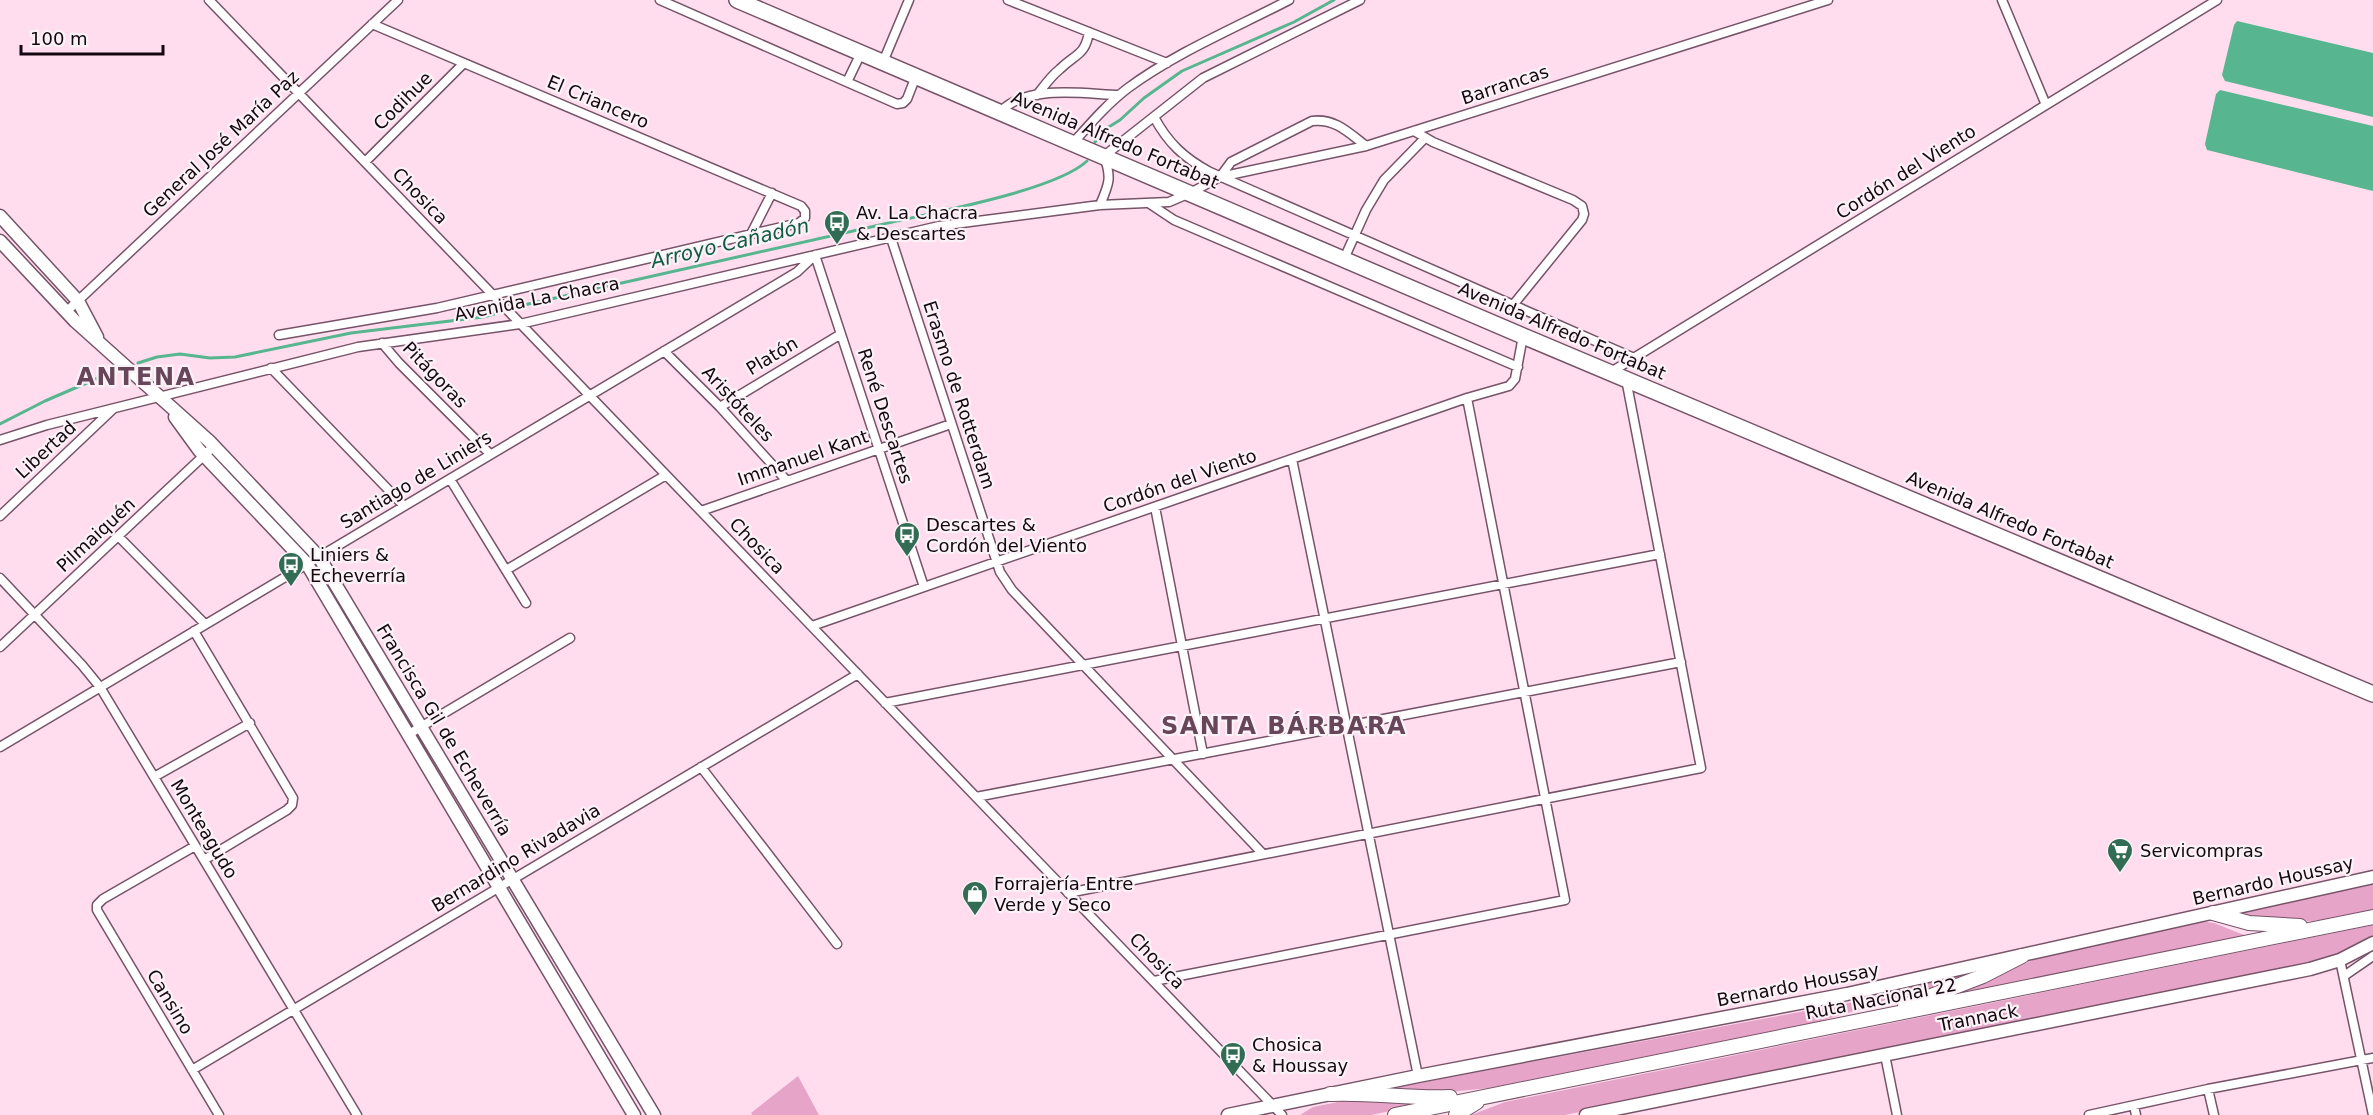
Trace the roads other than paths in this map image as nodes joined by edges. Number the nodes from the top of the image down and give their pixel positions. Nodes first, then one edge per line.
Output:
1 (208, 0) edge
2 (398, 0) edge
3 (660, 0) edge
4 (737, 0) edge
5 (909, 0) edge
6 (1008, 0) edge
7 (1289, 0) edge
8 (1360, 0) edge
9 (1828, 0) edge
10 (2002, 0) edge
11 (2217, 0) edge
12 (372, 24) junction
13 (1089, 32) junction
14 (861, 53) junction
15 (883, 62) junction
16 (464, 63) junction
17 (1167, 63) junction
18 (916, 76) junction
19 (847, 82) junction
20 (299, 94) junction
21 (1036, 95) junction
22 (1119, 95) junction
23 (2046, 105) junction
24 (1000, 112) junction
25 (1154, 117) junction
26 (1414, 131) junction
27 (1425, 138) junction
28 (1073, 143) junction
29 (1366, 147) junction
30 (1104, 156) junction
31 (365, 162) junction
32 (1220, 177) junction
33 (772, 193) junction
34 (1190, 193) junction
35 (1150, 204) junction
36 (1100, 205) junction
37 (806, 214) joint
38 (0, 216) edge
39 (751, 234) junction
40 (1354, 235) junction
41 (891, 238) junction
42 (0, 241) edge
43 (815, 255) junction
44 (1344, 259) junction
45 (493, 296) junction
46 (78, 301) junction
47 (1513, 305) junction
48 (66, 312) junction
49 (520, 324) junction
50 (841, 334) junction
51 (279, 335) dead end
52 (1523, 336) junction
53 (100, 343) junction
54 (382, 343) junction
55 (664, 351) junction
56 (1634, 358) junction
57 (1518, 367) junction
58 (271, 368) junction
59 (1618, 375) junction
60 (160, 396) junction
61 (590, 396) junction
62 (1467, 398) junction
63 (115, 407) junction
64 (720, 407) junction
65 (951, 424) junction
66 (0, 440) edge
67 (214, 446) junction
68 (878, 449) junction
69 (490, 454) junction
70 (204, 455) junction
71 (1292, 459) junction
72 (666, 475) junction
73 (450, 479) junction
74 (787, 480) junction
75 (404, 506) junction
76 (1155, 507) junction
77 (700, 511) junction
78 (0, 516) edge
79 (118, 536) junction
80 (1660, 554) junction
81 (319, 557) junction
82 (995, 562) junction
83 (307, 564) junction
84 (506, 570) junction
85 (0, 578) edge
86 (1503, 584) junction
87 (924, 587) junction
88 (526, 603) dead end
89 (34, 615) junction
90 (1325, 618) junction
91 (205, 624) junction
92 (812, 626) junction
93 (194, 631) junction
94 (570, 638) dead end
95 (1182, 646) junction
96 (0, 647) edge
97 (1681, 662) junction
98 (1083, 665) junction
99 (858, 674) junction
100 (100, 687) junction
101 (1525, 692) junction
102 (2373, 694) edge
103 (885, 702) junction
104 (250, 723) junction
105 (1347, 726) junction
106 (421, 727) junction
107 (409, 734) junction
108 (0, 747) edge
109 (1203, 754) junction
110 (1173, 760) junction
111 (701, 767) junction
112 (154, 777) junction
113 (976, 797) junction
114 (1545, 798) junction
115 (1368, 834) junction
116 (195, 846) junction
117 (1263, 854) junction
118 (204, 860) junction
119 (2373, 877) edge
120 (512, 879) junction
121 (499, 887) junction
122 (1068, 893) junction
123 (2213, 913) junction
124 (2373, 917) edge
125 (2335, 924) junction
126 (1389, 935) junction
127 (2373, 943) edge
128 (837, 944) dead end
129 (2022, 956) junction
130 (2373, 956) edge
131 (2340, 960) junction
132 (2344, 976) junction
133 (1154, 981) junction
134 (293, 1009) junction
135 (1866, 1020) junction
136 (1885, 1055) junction
137 (2373, 1058) edge
138 (2361, 1060) junction
139 (192, 1070) junction
140 (1418, 1076) junction
141 (2208, 1089) junction
142 (1503, 1093) junction
143 (1330, 1094) junction
144 (1488, 1096) junction
145 (2135, 1110) edge
146 (1278, 1111) edge
147 (219, 1115) edge
148 (357, 1115) edge
149 (634, 1115) edge
150 (654, 1115) edge
151 (1228, 1115) edge
152 (1395, 1115) edge
153 (1456, 1115) edge
154 (1586, 1115) edge
155 (1897, 1115) edge
156 (2089, 1115) edge
157 (2214, 1115) edge
158 (2373, 1115) edge

1 - 20 street, Chosica
2 - 12 street, General José María Paz
3 - 19 street
4 - 14 highway, Avenida Alfredo Fortabat
5 - 15 street
6 - 13 street
7 - 17 street
8 - 25 street
9 - 26 street, Barrancas
10 - 23 street
11 - 23 street, Cordón del Viento
12 - 16 street, El Criancero
12 - 20 street, General José María Paz
13 - 17 street
13 - 21 street
14 - 15 highway, Avenida Alfredo Fortabat
14 - 19 street
15 - 18 highway, Avenida Alfredo Fortabat
16 - 31 street, Codihue
16 - 33 street, El Criancero
17 - 22 street
18 - 19 street
18 - 24 highway, Avenida Alfredo Fortabat
20 - 31 street, Chosica
20 - 46 street, General José María Paz
21 - 22 street
21 - 24 street
22 - 28 street
23 - 56 street, Cordón del Viento
24 - 28 highway, Avenida Alfredo Fortabat
25 - 30 street
25 - 32 street
26 - 27 street
26 - 29 street, Barrancas
27 - 40 street
27 - 47 street
28 - 30 highway, Avenida Alfredo Fortabat
29 - 32 street, Barrancas
29 - 32 street
30 - 34 highway, Avenida Alfredo Fortabat
30 - 36 street
31 - 45 street, Chosica
32 - 34 street, Barrancas
32 - 40 street
33 - 37 street, El Criancero
33 - 39 street
34 - 35 street, Avenida La Chacra
34 - 44 highway, Avenida Alfredo Fortabat
35 - 36 street, Avenida La Chacra
35 - 57 street
36 - 41 street, Avenida La Chacra
37 - 39 street, Avenida La Chacra
38 - 46 street, Francisca Gil de Echeverría
39 - 45 street, Avenida La Chacra
40 - 44 street
40 - 47 street
41 - 43 street, Avenida La Chacra
41 - 65 street, Erasmo de Rotterdam
42 - 48 street, Francisca Gil de Echeverría
43 - 49 street, Avenida La Chacra
43 - 50 street, René Descartes
43 - 55 street, Santiago de Liniers
44 - 52 highway, Avenida Alfredo Fortabat
45 - 49 street, Chosica
45 - 51 street, Avenida La Chacra
46 - 48 street, General José María Paz
46 - 53 street, Francisca Gil de Echeverría
47 - 56 street
48 - 53 street, Francisca Gil de Echeverría
49 - 54 street, Avenida La Chacra
49 - 61 street, Chosica
50 - 64 street, Platón
50 - 68 street, René Descartes
52 - 57 street, Cordón del Viento
52 - 59 highway, Avenida Alfredo Fortabat
53 - 60 street, Francisca Gil de Echeverría
54 - 58 street, Avenida La Chacra
54 - 69 street, Pitágoras
55 - 61 street, Santiago de Liniers
55 - 64 street, Aristóteles
56 - 59 street, Cordón del Viento
57 - 62 street, Cordón del Viento
58 - 60 street, Avenida La Chacra
58 - 75 street
59 - 80 street
59 - 102 highway, Avenida Alfredo Fortabat
60 - 63 street, Avenida La Chacra
60 - 67 street, Francisca Gil de Echeverría
60 - 70 street, Francisca Gil de Echeverría
61 - 69 street, Santiago de Liniers
61 - 72 street, Chosica
62 - 71 street, Cordón del Viento
62 - 86 street
63 - 66 street, Avenida La Chacra
63 - 78 street, Libertad
64 - 74 street, Aristóteles
65 - 68 street, Immanuel Kant
65 - 82 street, Erasmo de Rotterdam
67 - 70 street, Pilmaiquén
67 - 81 street, Francisca Gil de Echeverría
68 - 74 street, Immanuel Kant
68 - 87 street, René Descartes
69 - 73 street, Santiago de Liniers
70 - 79 street, Pilmaiquén
70 - 83 street, Francisca Gil de Echeverría
71 - 76 street, Cordón del Viento
71 - 90 street
72 - 77 street, Chosica
72 - 84 street
73 - 75 street, Santiago de Liniers
73 - 84 street
74 - 77 street, Immanuel Kant
75 - 81 street, Santiago de Liniers
76 - 82 street, Cordón del Viento
76 - 95 street
77 - 92 street, Chosica
79 - 89 street, Pilmaiquén
79 - 91 street
80 - 86 street
80 - 97 street
81 - 83 street, Santiago de Liniers
81 - 106 street, Francisca Gil de Echeverría
82 - 87 street, Cordón del Viento
82 - 98 street, Erasmo de Rotterdam
83 - 91 street, Santiago de Liniers
83 - 107 street, Francisca Gil de Echeverría
84 - 88 street
85 - 89 street, Monteagudo
86 - 90 street
86 - 101 street
87 - 92 street, Cordón del Viento
89 - 96 street, Pilmaiquén
89 - 100 street, Monteagudo
90 - 95 street
90 - 105 street
91 - 93 street, Santiago de Liniers
92 - 99 street, Chosica
93 - 100 street, Santiago de Liniers
93 - 104 street
94 - 106 street
95 - 98 street
95 - 109 street
97 - 101 street
97 - 114 street
98 - 103 street
98 - 110 street, Erasmo de Rotterdam
99 - 103 street, Chosica
99 - 111 street, Bernardino Rivadavia
100 - 108 street, Santiago de Liniers
100 - 112 street, Monteagudo
101 - 105 street
101 - 114 street
103 - 113 street, Chosica
104 - 112 street
104 - 118 street
105 - 109 street
105 - 115 street
106 - 107 street
106 - 120 street, Francisca Gil de Echeverría
107 - 121 street, Francisca Gil de Echeverría
109 - 110 street
110 - 113 street
110 - 117 street, Erasmo de Rotterdam
111 - 120 street, Bernardino Rivadavia
111 - 128 street
112 - 116 street, Monteagudo
113 - 122 street, Chosica
114 - 115 street
114 - 126 street
115 - 117 street
115 - 126 street
116 - 118 street, Monteagudo
116 - 139 street, Cansino
117 - 122 street
118 - 134 street, Monteagudo
119 - 123 street, Bernardo Houssay
120 - 121 street, Bernardino Rivadavia
120 - 150 street, Francisca Gil de Echeverría
121 - 134 street, Bernardino Rivadavia
121 - 149 street, Francisca Gil de Echeverría
122 - 133 street, Chosica
123 - 125 main road
123 - 129 street, Bernardo Houssay
124 - 125 main road, Ruta Nacional 22
125 - 135 main road, Ruta Nacional 22
126 - 133 street
126 - 140 street
127 - 131 street, Trannack
129 - 135 main road
129 - 140 street, Bernardo Houssay
130 - 132 street
131 - 132 street
131 - 136 street, Trannack
132 - 138 street
133 - 146 street, Chosica
134 - 139 street, Bernardino Rivadavia
134 - 148 street, Monteagudo
135 - 142 main road, Ruta Nacional 22
136 - 154 street, Trannack
136 - 155 street
137 - 138 street
138 - 141 street
138 - 158 street
139 - 147 street, Cansino
140 - 143 street, Bernardo Houssay
141 - 145 street
141 - 157 street
142 - 143 main road
142 - 144 main road, Ruta Nacional 22
143 - 146 street, Bernardo Houssay
144 - 152 main road, Ruta Nacional 22
144 - 153 main road
145 - 156 street
146 - 151 street, Bernardo Houssay

